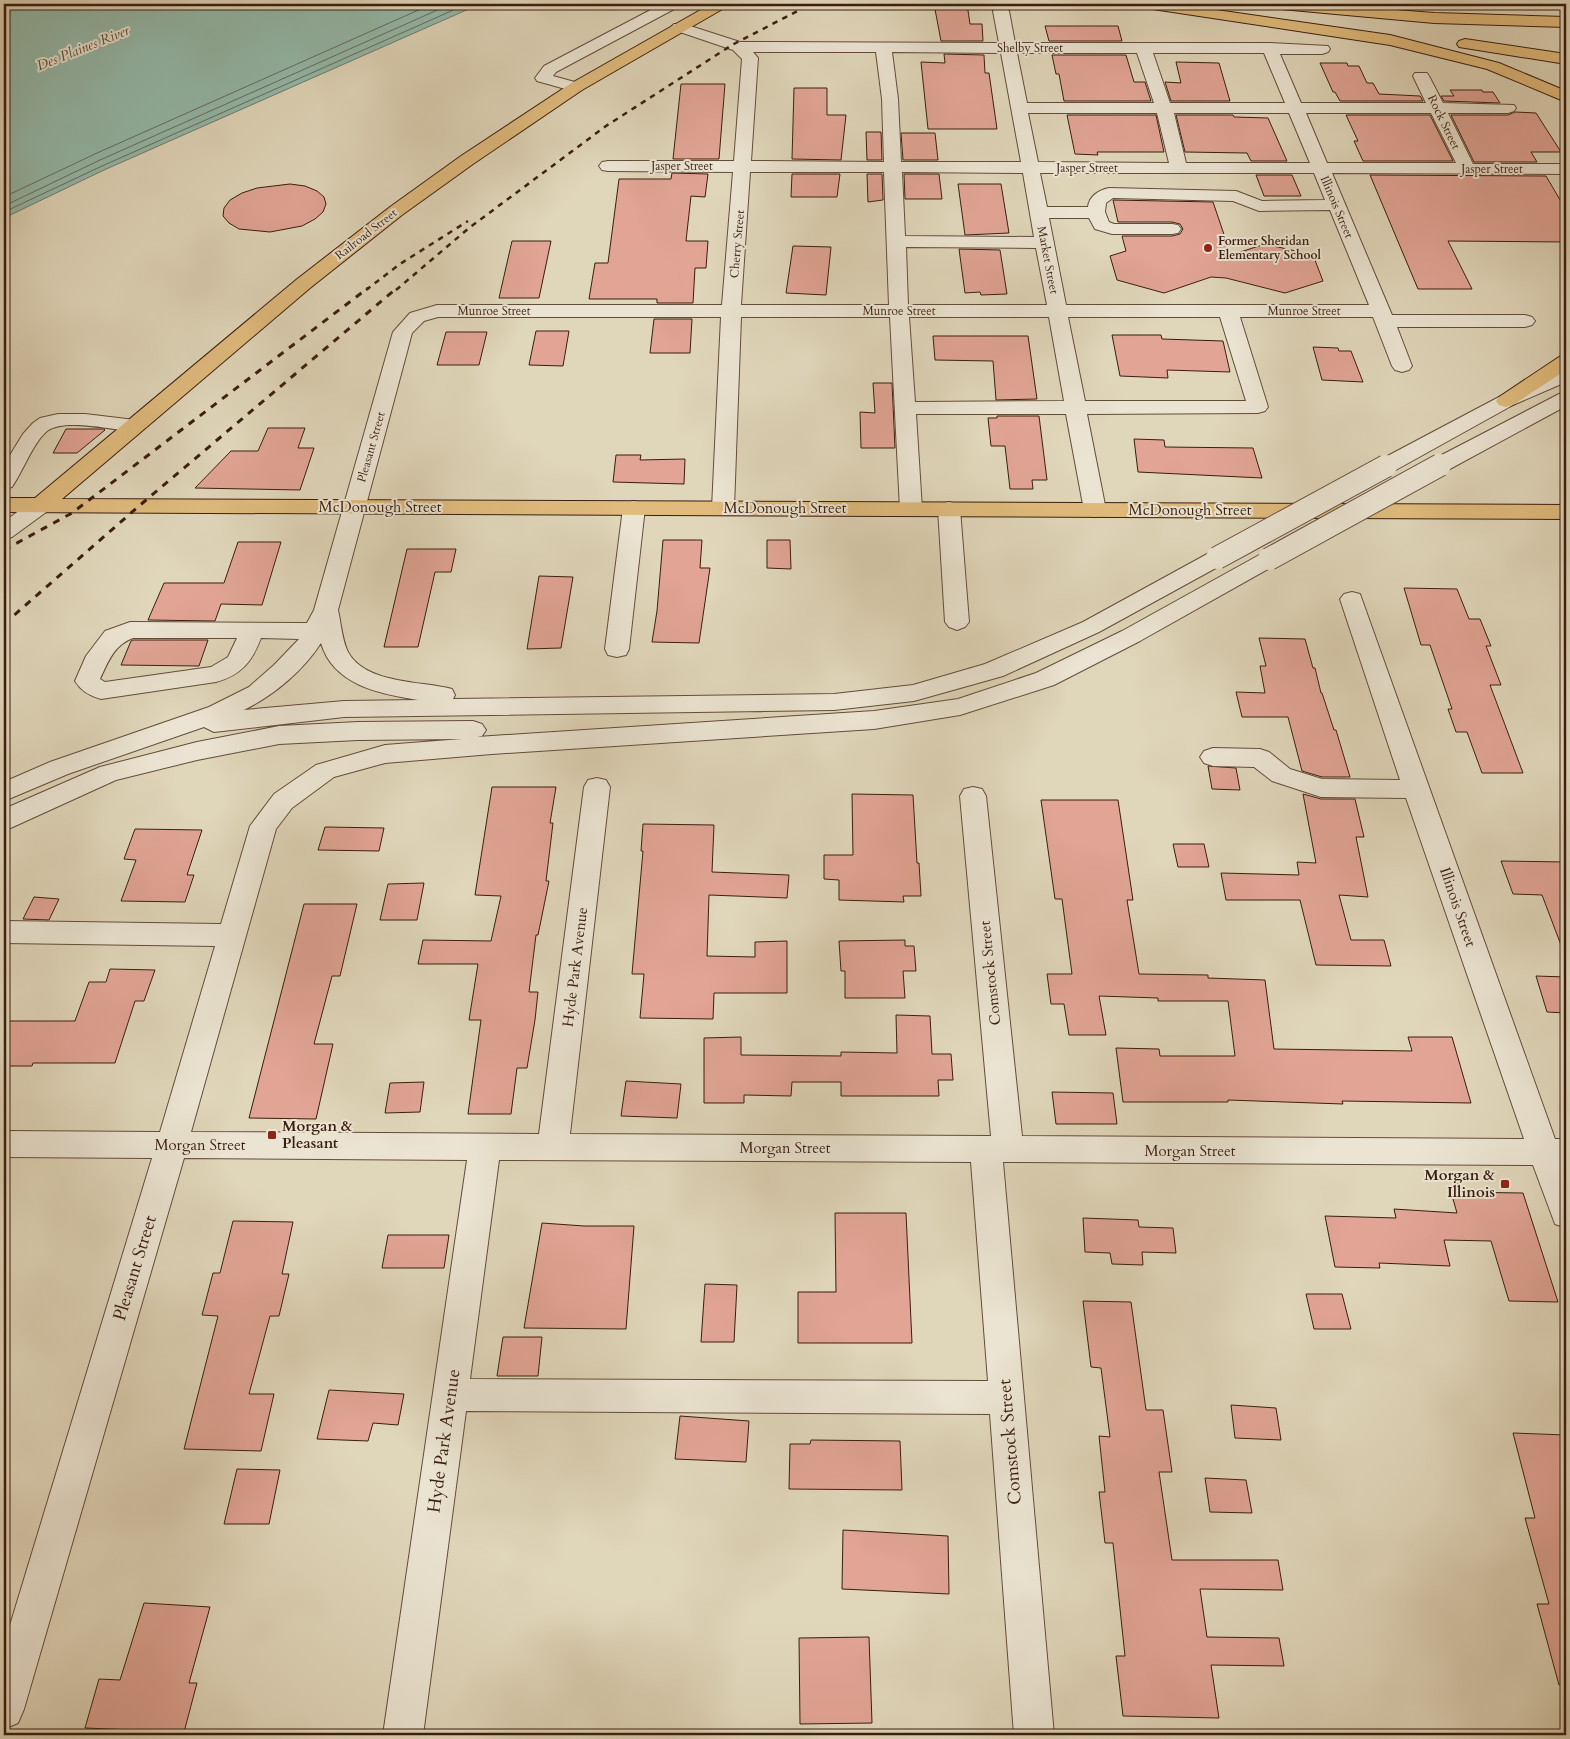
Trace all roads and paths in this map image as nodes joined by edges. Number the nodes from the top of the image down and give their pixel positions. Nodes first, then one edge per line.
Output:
1 (673, 4) edge
2 (721, 4) edge
3 (1146, 4) edge
4 (1269, 4) edge
5 (1001, 11) dead end
6 (1566, 22) edge
7 (679, 27) junction
8 (1344, 33) junction
9 (739, 46) junction
10 (883, 47) junction
11 (1008, 48) junction
12 (1143, 48) junction
13 (1270, 48) junction
14 (1322, 49) dead end
15 (1566, 59) edge
16 (1421, 76) dead end
17 (576, 87) junction
18 (1566, 97) edge
19 (1019, 108) junction
20 (1164, 108) junction
21 (1295, 108) junction
22 (1437, 108) junction
23 (1508, 108) dead end
24 (608, 166) dead end
25 (743, 166) junction
26 (892, 167) junction
27 (1030, 168) junction
28 (1179, 168) junction
29 (1320, 168) junction
30 (1467, 168) junction
31 (1566, 169) edge
32 (1336, 205) junction
33 (1096, 212) junction
34 (1039, 213) junction
35 (1172, 229) dead end
36 (896, 241) junction
37 (1045, 243) junction
38 (1057, 310) junction
39 (1228, 310) junction
40 (899, 311) junction
41 (731, 312) junction
42 (1383, 316) junction
43 (417, 317) joint
44 (1525, 322) dead end
45 (1566, 361) edge
46 (1402, 366) dead end
47 (1566, 376) edge
48 (1566, 398) edge
49 (1506, 401) junction
50 (1076, 407) junction
51 (905, 408) junction
52 (135, 426) junction
53 (4, 482) edge
54 (4, 505) edge
55 (41, 505) junction
56 (354, 506) junction
57 (634, 508) junction
58 (723, 508) junction
59 (911, 509) junction
60 (949, 509) junction
61 (1095, 510) junction
62 (1566, 512) edge
63 (4, 532) edge
64 (1352, 599) dead end
65 (320, 621) junction
66 (957, 622) dead end
67 (252, 631) junction
68 (618, 649) dead end
69 (629, 706) junction
70 (776, 727) junction
71 (173, 730) junction
72 (1213, 757) dead end
73 (597, 786) dead end
74 (1416, 789) junction
75 (4, 792) edge
76 (972, 796) dead end
77 (4, 821) edge
78 (4, 932) edge
79 (232, 935) junction
80 (4, 1144) edge
81 (172, 1145) junction
82 (485, 1146) junction
83 (552, 1147) junction
84 (997, 1150) junction
85 (1555, 1152) edge
86 (1566, 1214) edge
87 (450, 1395) junction
88 (1007, 1398) junction
89 (7, 1688) edge
90 (403, 1735) edge
91 (1034, 1735) edge

1 - 17 street
2 - 7 main road, Railroad Street
3 - 8 main road
4 - 6 main road
5 - 11 street, Market Street
7 - 9 street
7 - 17 main road, Railroad Street
8 - 15 main road
8 - 18 main road
9 - 10 street, Shelby Street
9 - 25 street, Cherry Street
10 - 11 street, Shelby Street
10 - 26 street
11 - 12 street, Shelby Street
11 - 19 street, Market Street
12 - 13 street, Shelby Street
12 - 20 street
13 - 14 street, Shelby Street
13 - 21 street, Illinois Street
16 - 22 street, Rock Street
17 - 52 main road, Railroad Street
19 - 20 street
19 - 27 street, Market Street
20 - 21 street
20 - 28 street
21 - 22 street
21 - 29 street, Illinois Street
22 - 23 street
22 - 30 street, Rock Street
24 - 25 street, Jasper Street
25 - 26 street, Jasper Street
25 - 41 street, Cherry Street
26 - 27 street, Jasper Street
26 - 36 street
27 - 28 street, Jasper Street
27 - 34 street, Market Street
28 - 29 street, Jasper Street
29 - 30 street, Jasper Street
29 - 32 street, Illinois Street
30 - 31 street, Jasper Street
32 - 33 street
32 - 42 street, Illinois Street
33 - 34 street
33 - 35 street
34 - 37 street, Market Street
36 - 37 street
36 - 40 street
37 - 38 street, Market Street
38 - 39 street, Munroe Street
38 - 40 street, Munroe Street
38 - 50 street, Market Street
39 - 42 street, Munroe Street
39 - 50 street
40 - 41 street, Munroe Street
40 - 51 street
41 - 43 street, Munroe Street
41 - 58 street, Cherry Street
42 - 44 street, Munroe Street
42 - 46 street, Illinois Street
43 - 56 street, Pleasant Street
45 - 49 main road
47 - 49 street
48 - 70 street, bridge
49 - 69 street, bridge
50 - 51 street
50 - 61 street, Market Street
51 - 59 street
52 - 53 street
52 - 55 main road, Railroad Street
54 - 55 main road, McDonough Street
55 - 56 main road, McDonough Street
55 - 63 street
56 - 57 main road, McDonough Street
56 - 65 street, Pleasant Street
57 - 58 main road, McDonough Street
57 - 68 street
58 - 59 main road, McDonough Street
59 - 60 main road, McDonough Street
60 - 61 main road, McDonough Street
60 - 66 street
61 - 62 main road, McDonough Street
64 - 74 street, Illinois Street
65 - 67 street
65 - 69 street
65 - 71 street
67 - 67 street
69 - 71 street
70 - 77 street
70 - 79 street, Pleasant Street
71 - 75 street
72 - 74 street
73 - 83 street, Hyde Park Avenue
74 - 85 street, Illinois Street
76 - 84 street, Comstock Street
78 - 79 street
79 - 81 street, Pleasant Street
80 - 81 street, Morgan Street
81 - 82 street, Morgan Street
81 - 89 street, Pleasant Street
82 - 83 street, Morgan Street
82 - 87 street, Hyde Park Avenue
83 - 84 street, Morgan Street
84 - 85 street, Morgan Street
84 - 88 street, Comstock Street
85 - 86 street, Illinois Street
87 - 88 street
87 - 90 street, Hyde Park Avenue
88 - 91 street, Comstock Street

